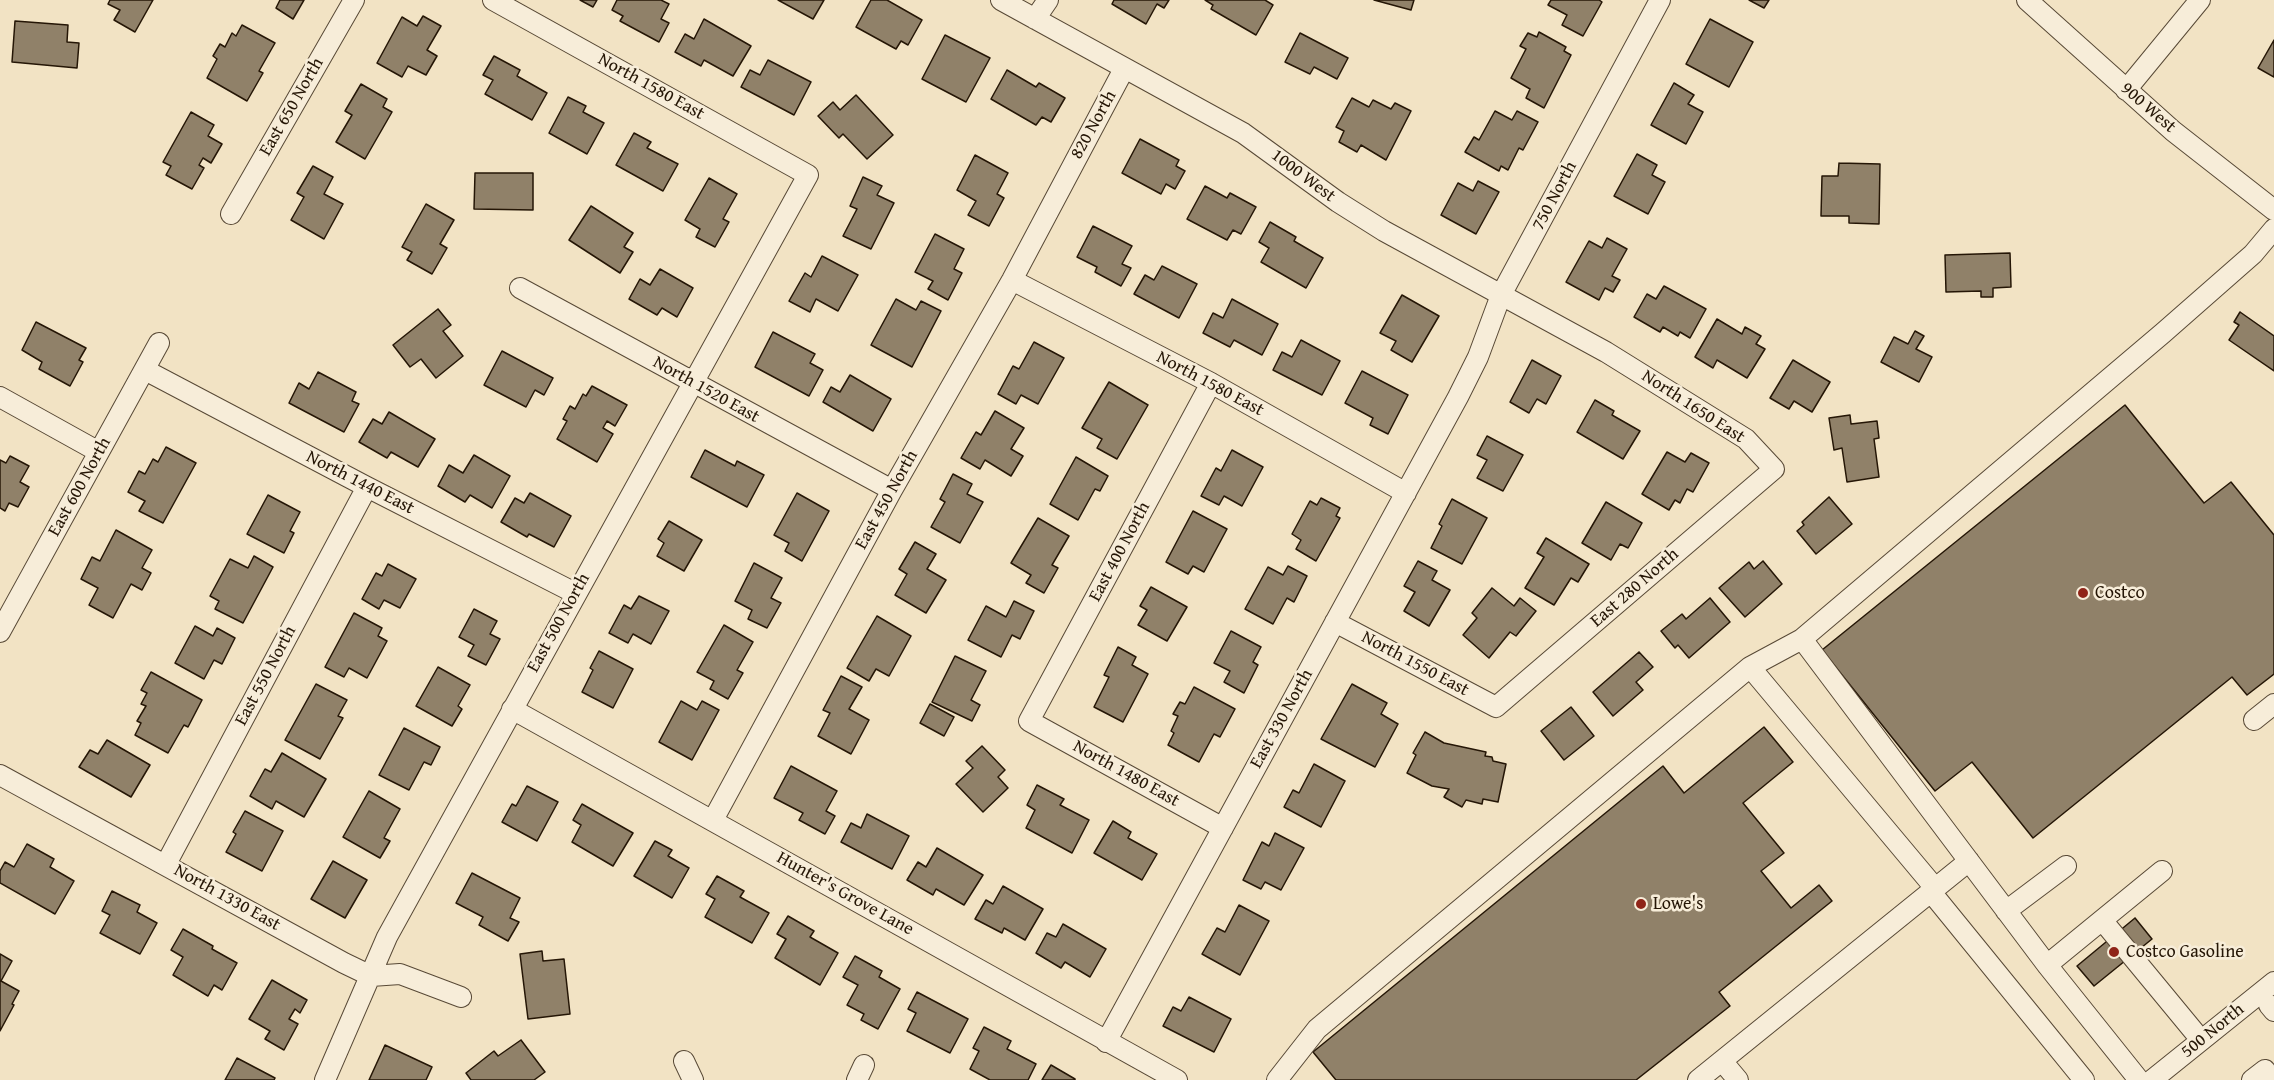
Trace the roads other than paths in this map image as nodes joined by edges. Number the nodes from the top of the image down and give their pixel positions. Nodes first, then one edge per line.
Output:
1 (354, 0) edge
2 (494, 0) edge
3 (1001, 0) edge
4 (1048, 0) edge
5 (1660, 0) edge
6 (2027, 0) edge
7 (2200, 0) edge
8 (1035, 19) junction
9 (1124, 69) junction
10 (2126, 90) junction
11 (808, 175) joint
12 (1064, 181) joint
13 (2274, 210) edge
14 (231, 214) dead end
15 (2274, 229) edge
16 (1012, 280) junction
17 (520, 288) dead end
18 (1501, 295) junction
19 (159, 343) dead end
20 (1606, 352) joint
21 (145, 370) junction
22 (1211, 383) junction
23 (694, 384) junction
24 (0, 397) edge
25 (1458, 397) joint
26 (99, 452) junction
27 (1774, 469) joint
28 (367, 487) junction
29 (892, 490) junction
30 (1406, 493) junction
31 (575, 593) junction
32 (1335, 622) junction
33 (0, 632) edge
34 (1802, 639) junction
35 (1750, 667) junction
36 (2274, 704) edge
37 (1496, 707) joint
38 (512, 709) junction
39 (2254, 720) dead end
40 (1029, 721) joint
41 (0, 775) edge
42 (713, 820) junction
43 (1222, 828) junction
44 (1969, 861) junction
45 (166, 864) junction
46 (2066, 866) dead end
47 (2162, 870) dead end
48 (1933, 890) junction
49 (2006, 911) junction
50 (2102, 920) junction
51 (2047, 965) junction
52 (371, 976) junction
53 (2274, 982) edge
54 (461, 997) dead end
55 (2201, 1040) junction
56 (1106, 1042) junction
57 (1722, 1060) junction
58 (684, 1061) dead end
59 (325, 1080) edge
60 (693, 1080) edge
61 (1177, 1080) edge
62 (1277, 1080) edge
63 (1698, 1080) edge
64 (1738, 1080) edge
65 (2084, 1080) edge
66 (2139, 1080) edge
67 (2152, 1080) edge
68 (2252, 1080) edge
69 (2272, 1080) edge

1 - 14 street, East 650 North
2 - 11 street, North 1580 East
3 - 8 street, 1000 West
4 - 8 street
5 - 18 street, 750 North
6 - 10 street, 900 West
7 - 10 street
8 - 9 street, 1000 West
9 - 12 street, 820 North
9 - 18 street, 1000 West
10 - 13 street, 900 West
11 - 23 street, East 500 North
12 - 16 street, East 450 North
15 - 34 street
16 - 22 street, North 1580 East
16 - 29 street, East 450 North
17 - 23 street, North 1520 East
18 - 20 street, 1000 West
18 - 25 street, 750 North
19 - 21 street, East 600 North
20 - 27 street, North 1650 East
21 - 26 street, East 600 North
21 - 28 street, North 1440 East
22 - 30 street, North 1580 East
22 - 40 street, East 400 North
23 - 29 street, North 1520 East
23 - 31 street, East 500 North
24 - 26 street
25 - 30 street, East 330 North
26 - 33 street, East 600 North
27 - 37 street, East 280 North
28 - 31 street, North 1440 East
28 - 45 street, East 550 North
29 - 42 street, East 450 North
30 - 32 street, East 330 North
31 - 38 street, East 500 North
32 - 37 street, North 1550 East
32 - 43 street, East 330 North
34 - 35 street
34 - 44 street
35 - 48 street
35 - 62 street
36 - 39 street
38 - 42 street, Hunter's Grove Lane
38 - 52 street, East 500 North
40 - 43 street, North 1480 East
41 - 45 street, North 1330 East
42 - 56 street, Hunter's Grove Lane
43 - 56 street, East 330 North
44 - 48 street
44 - 49 street
45 - 52 street, North 1330 East
46 - 49 street
47 - 50 street
48 - 57 street
48 - 65 street
49 - 51 street
50 - 51 street
50 - 55 street
51 - 66 street
52 - 54 street, North 1330 East
52 - 59 street, East 500 North
53 - 55 street, 500 North
55 - 67 street, 500 North
56 - 61 street, Hunter's Grove Lane
57 - 63 street
57 - 64 street
58 - 60 street
68 - 69 street

